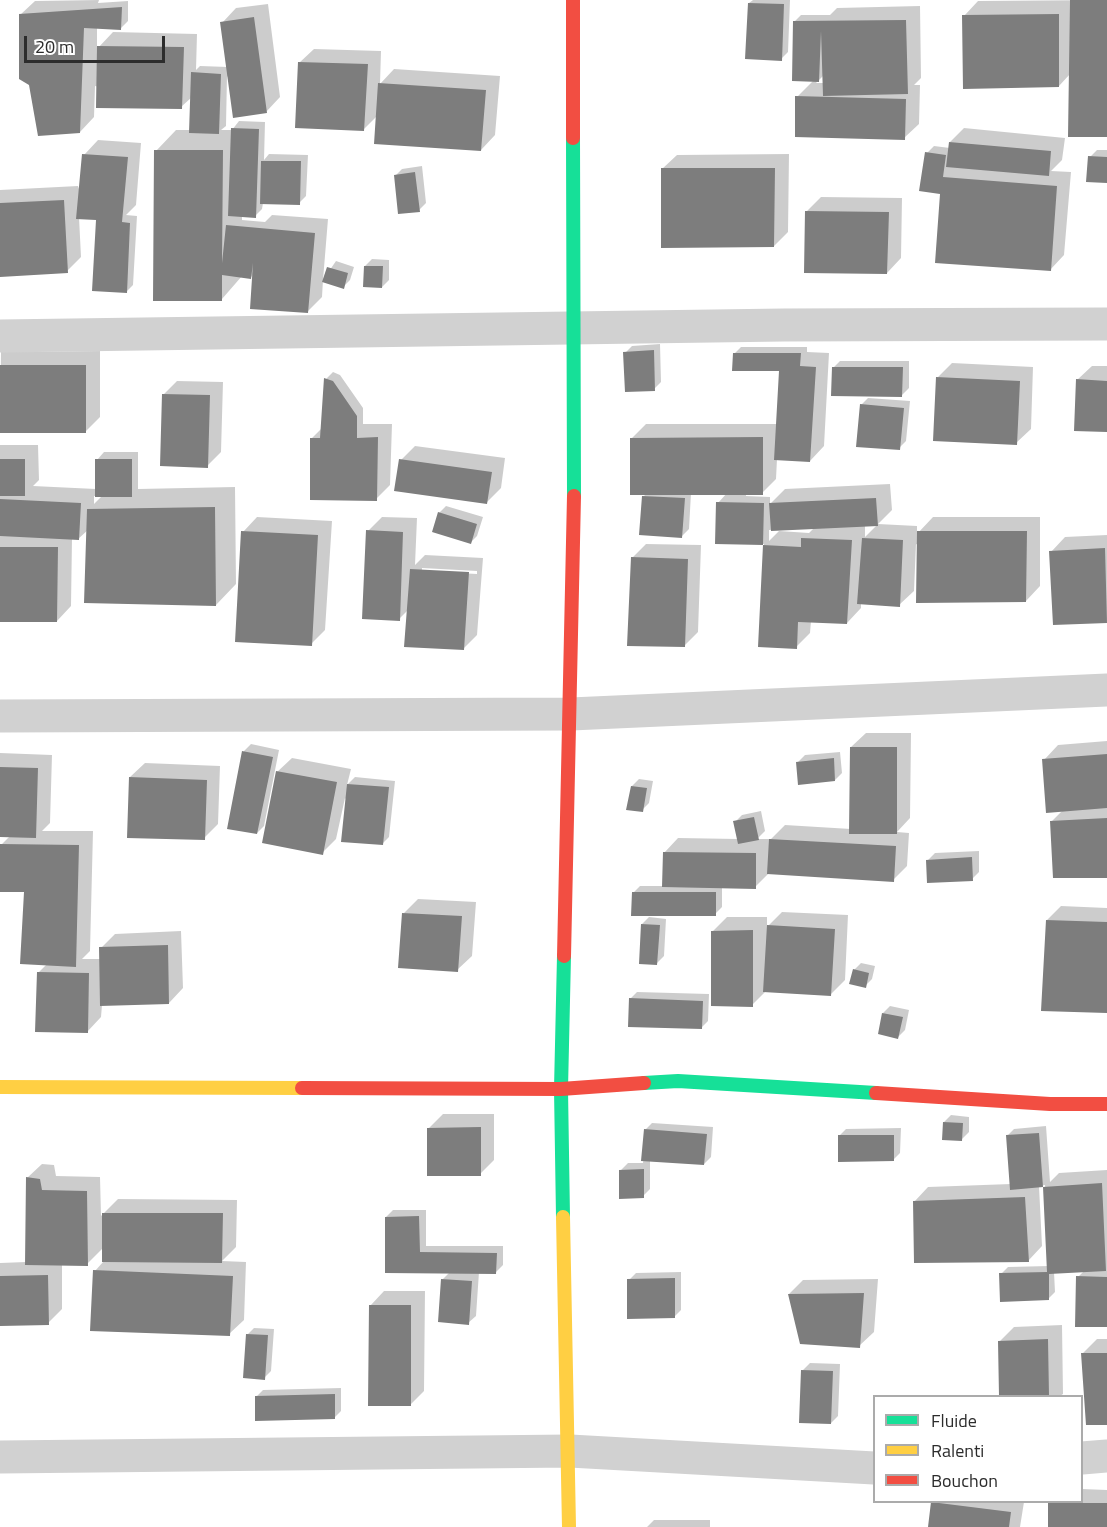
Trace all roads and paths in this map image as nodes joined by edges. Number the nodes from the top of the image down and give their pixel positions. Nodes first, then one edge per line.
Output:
1 (573, 0) edge
2 (1107, 324) edge
3 (574, 328) junction
4 (0, 336) edge
5 (1107, 690) edge
6 (571, 714) junction
7 (0, 716) edge
8 (0, 1087) edge
9 (561, 1089) junction
10 (1107, 1104) edge
11 (570, 1450) junction
12 (1107, 1456) edge
13 (0, 1457) edge
14 (1083, 1458) edge
15 (873, 1468) edge
16 (569, 1527) edge

1 - 3 street
2 - 3 street
3 - 4 street
3 - 6 street
5 - 6 street
6 - 7 street
6 - 9 street
8 - 9 street
9 - 10 street
9 - 11 street
11 - 13 street
11 - 15 street
11 - 16 street
12 - 14 street

